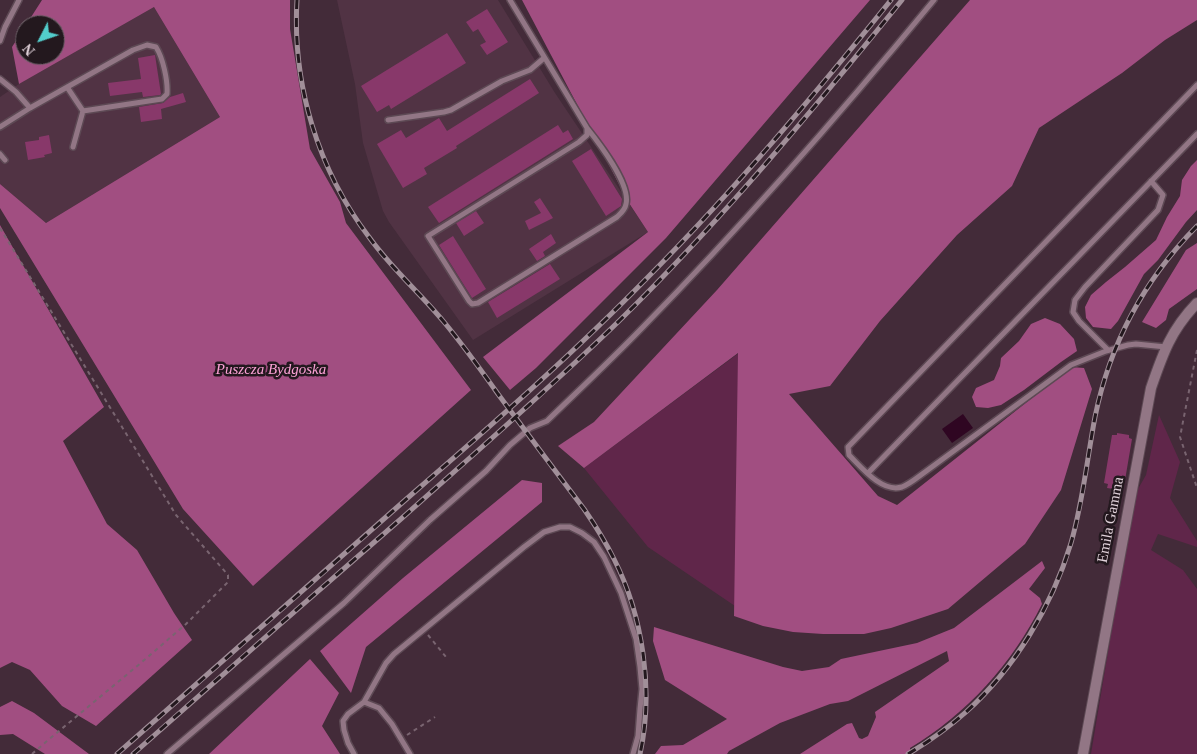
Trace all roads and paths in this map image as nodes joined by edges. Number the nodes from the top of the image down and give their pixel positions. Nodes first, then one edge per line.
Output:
1 (19, 0) edge
2 (510, 0) edge
3 (934, 0) edge
4 (0, 41) edge
5 (544, 58) junction
6 (0, 79) edge
7 (1197, 86) edge
8 (68, 87) junction
9 (30, 108) junction
10 (83, 111) junction
11 (388, 120) dead end
12 (0, 127) edge
13 (587, 128) junction
14 (1197, 134) edge
15 (73, 147) dead end
16 (0, 154) edge
17 (4, 160) dead end
18 (1151, 181) junction
19 (0, 228) edge
20 (1197, 303) edge
21 (1166, 347) junction
22 (1108, 350) junction
23 (1197, 350) edge
24 (868, 473) junction
25 (1197, 488) edge
26 (424, 630) junction
27 (446, 657) dead end
28 (364, 702) junction
29 (435, 717) dead end
30 (401, 739) junction
31 (32, 754) edge
32 (167, 754) edge
33 (354, 754) edge
34 (410, 754) edge
35 (633, 754) edge
36 (1083, 754) edge

1 - 4 lane
2 - 5 lane
3 - 32 lane
5 - 11 lane
5 - 13 lane
6 - 9 lane
7 - 24 lane
8 - 9 lane
8 - 10 lane
8 - 10 lane
9 - 12 lane
10 - 15 lane
13 - 13 lane
14 - 18 lane
16 - 17 lane
18 - 22 lane
18 - 24 lane
19 - 31 path
20 - 21 street, Emila Gamma
21 - 22 lane
21 - 36 street, Emila Gamma
22 - 24 lane
23 - 25 path
26 - 27 path
26 - 28 lane
26 - 35 lane
28 - 30 lane
28 - 33 lane
29 - 30 path
30 - 34 lane

